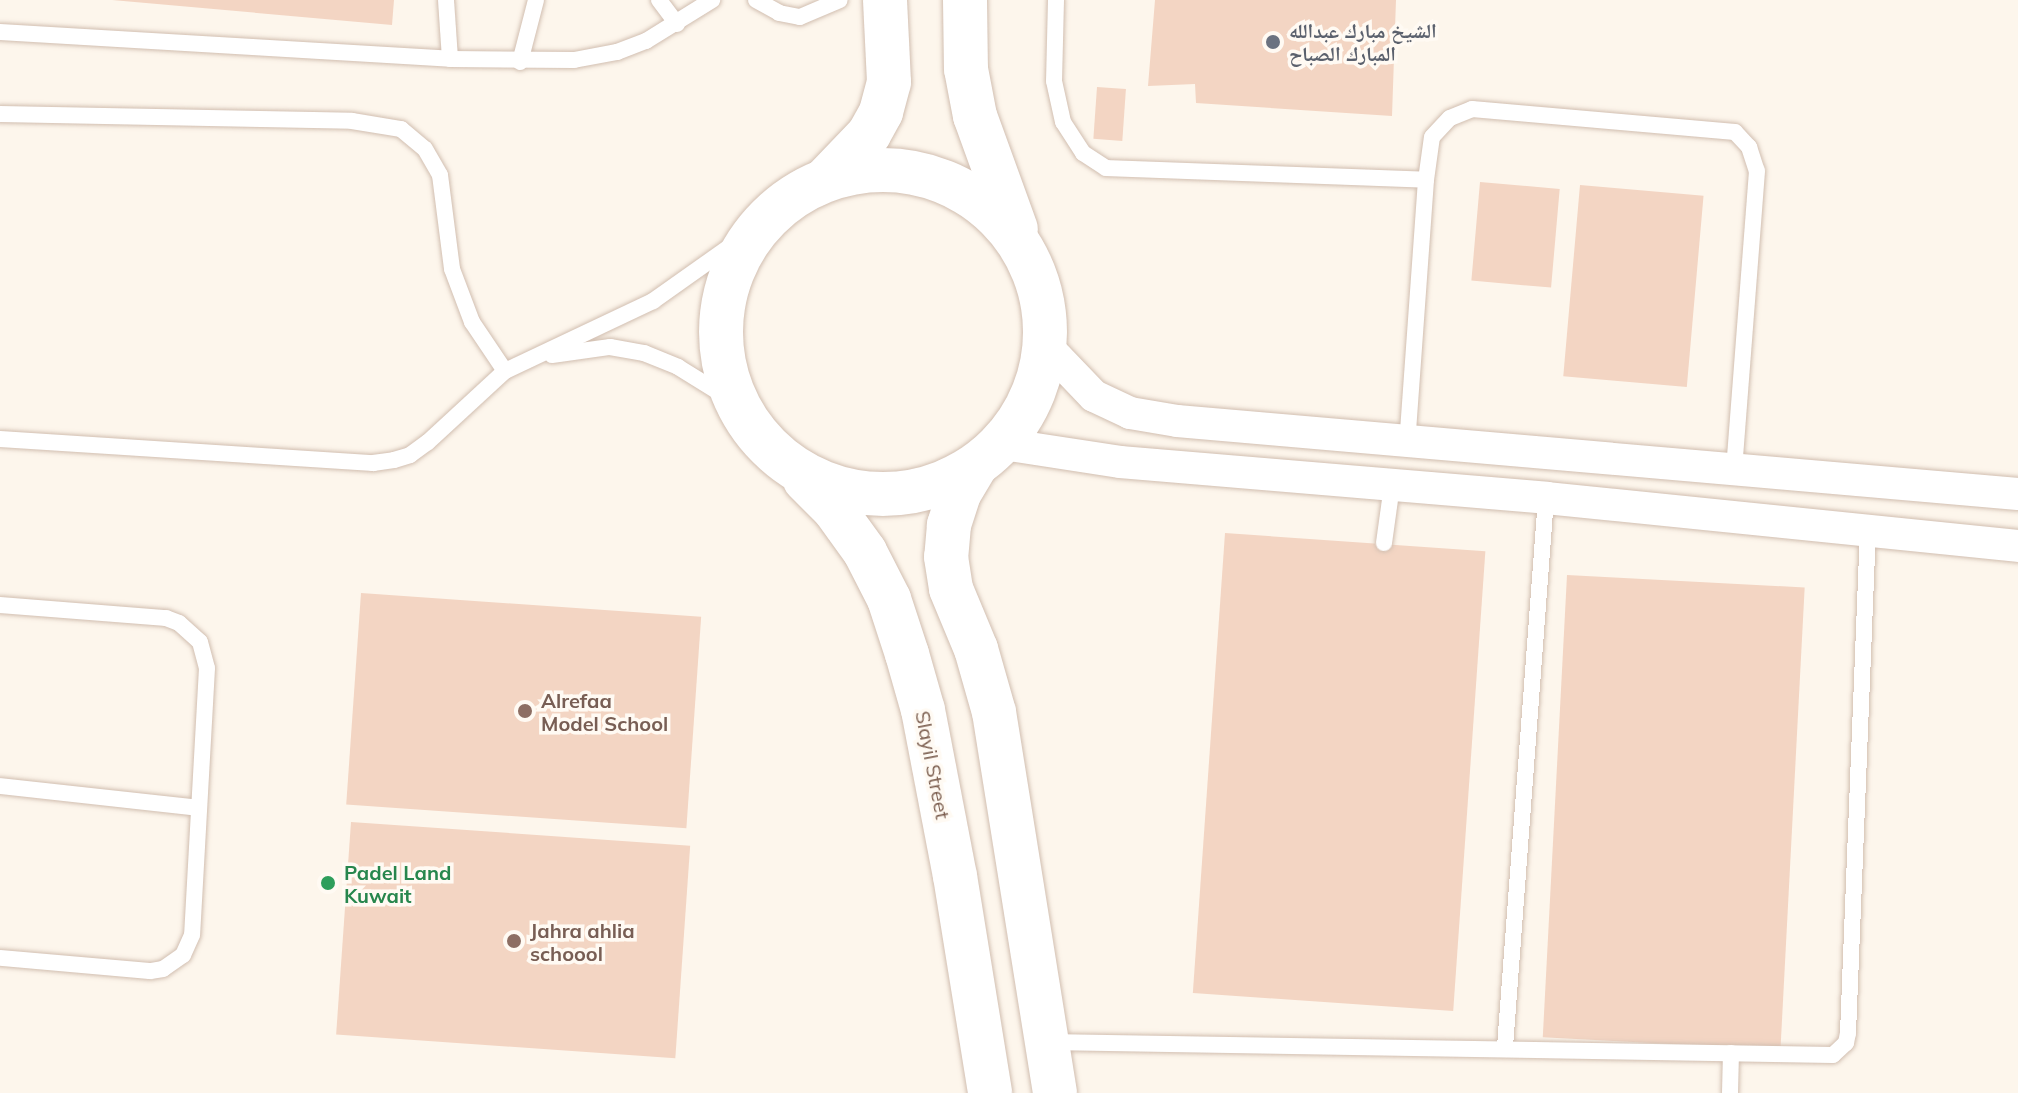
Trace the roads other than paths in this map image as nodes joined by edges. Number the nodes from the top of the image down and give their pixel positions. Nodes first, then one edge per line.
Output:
1 (446, 0) edge
2 (536, 0) edge
3 (659, 0) edge
4 (712, 0) edge
5 (756, 0) edge
6 (840, 0) edge
7 (885, 0) edge
8 (965, 0) edge
9 (1056, 0) edge
10 (677, 24) junction
11 (0, 32) edge
12 (450, 59) junction
13 (520, 62) junction
14 (0, 114) edge
15 (827, 178) junction
16 (1426, 180) junction
17 (756, 228) junction
18 (1024, 250) junction
19 (1046, 346) junction
20 (531, 357) junction
21 (505, 371) junction
22 (741, 406) junction
23 (0, 439) edge
24 (1407, 443) junction
25 (989, 456) junction
26 (795, 470) junction
27 (1734, 471) junction
28 (1392, 485) junction
29 (2018, 494) edge
30 (1546, 498) junction
31 (1868, 529) junction
32 (1384, 543) dead end
33 (2018, 546) edge
34 (0, 605) edge
35 (0, 786) edge
36 (199, 808) junction
37 (0, 958) edge
38 (1046, 1042) junction
39 (1505, 1047) junction
40 (1731, 1053) junction
41 (990, 1093) edge
42 (1055, 1093) edge
43 (1730, 1093) edge

1 - 12 lane
2 - 13 lane
3 - 10 lane
4 - 10 lane
5 - 6 lane
7 - 15 main road
8 - 18 main road
9 - 16 lane
10 - 13 lane
11 - 12 lane
12 - 13 lane
14 - 21 lane
15 - 17 main road, Slayil Street
15 - 18 main road
16 - 24 lane
16 - 27 lane
17 - 20 lane
17 - 22 main road, Slayil Street
18 - 19 main road
19 - 24 street
19 - 25 main road
20 - 21 lane
20 - 22 lane
21 - 23 lane
22 - 26 main road, Slayil Street
24 - 27 street
25 - 26 main road
25 - 28 street
25 - 38 main road
26 - 41 main road, Slayil Street
27 - 29 street
28 - 30 street
28 - 32 lane
30 - 31 street
30 - 39 lane
31 - 33 street
31 - 40 lane
34 - 36 lane
35 - 36 lane
36 - 37 lane
38 - 39 lane
38 - 42 main road
39 - 40 lane
40 - 43 lane

